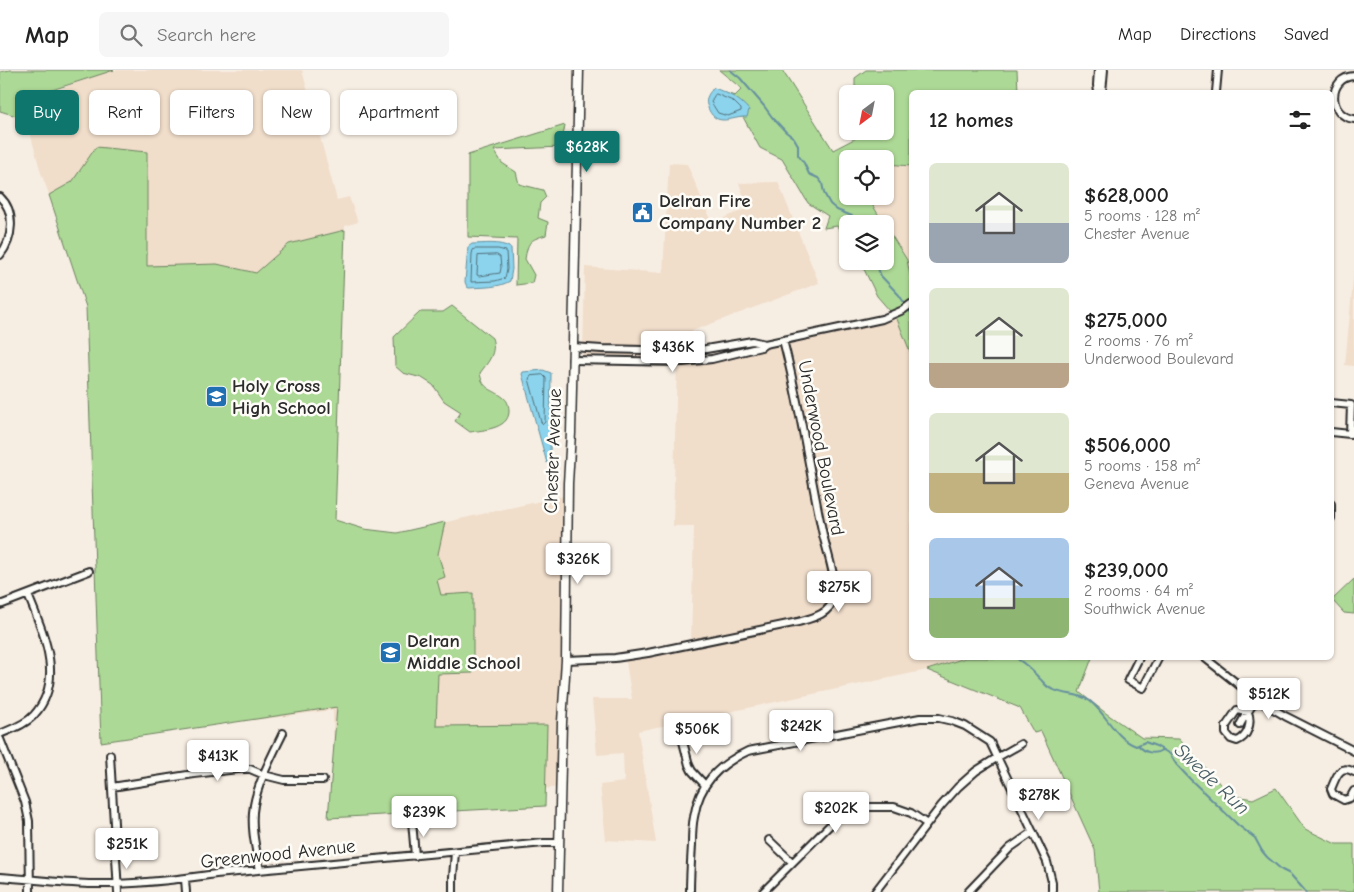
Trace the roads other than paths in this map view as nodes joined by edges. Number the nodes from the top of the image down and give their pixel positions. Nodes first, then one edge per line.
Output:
1 (579, 70) edge
2 (1098, 70) edge
3 (1104, 70) edge
4 (1218, 70) edge
5 (1353, 70) edge
6 (1351, 76) edge
7 (1098, 90) edge
8 (1102, 90) edge
9 (1216, 90) edge
10 (1354, 119) edge
11 (0, 197) edge
12 (0, 255) edge
13 (909, 306) edge
14 (784, 340) junction
15 (765, 344) junction
16 (572, 347) junction
17 (572, 360) junction
18 (1334, 403) edge
19 (1334, 432) edge
20 (89, 571) dead end
21 (28, 595) junction
22 (0, 605) edge
23 (566, 660) junction
24 (1138, 660) edge
25 (1157, 660) edge
26 (1208, 660) edge
27 (1256, 699) junction
28 (1248, 712) junction
29 (1240, 725) dead end
30 (680, 730) dead end
31 (283, 733) dead end
32 (0, 734) edge
33 (0, 739) edge
34 (1021, 744) dead end
35 (1354, 751) edge
36 (110, 755) dead end
37 (998, 757) junction
38 (1353, 770) edge
39 (264, 775) junction
40 (323, 780) dead end
41 (705, 785) junction
42 (112, 787) junction
43 (1354, 790) edge
44 (412, 821) dead end
45 (927, 824) junction
46 (1033, 832) junction
47 (769, 840) dead end
48 (559, 844) junction
49 (455, 852) junction
50 (415, 856) junction
51 (792, 862) junction
52 (260, 870) junction
53 (0, 877) edge
54 (30, 879) junction
55 (185, 879) junction
56 (118, 884) junction
57 (30, 892) edge
58 (118, 892) edge
59 (186, 892) edge
60 (453, 892) edge
61 (558, 892) edge
62 (690, 892) edge
63 (763, 892) edge
64 (875, 892) edge
65 (968, 892) edge
66 (1052, 892) edge

1 - 16 street, Chester Avenue
2 - 7 street
3 - 8 street
4 - 9 street
5 - 6 street
6 - 10 street
11 - 12 street
13 - 14 street
14 - 15 street, Underwood Boulevard
14 - 23 street, Underwood Boulevard
15 - 16 street, Underwood Boulevard
15 - 17 street, Underwood Boulevard
16 - 17 street, Chester Avenue
17 - 23 street, Chester Avenue
18 - 19 street
20 - 21 street
21 - 22 street
21 - 32 street
23 - 48 street, Chester Avenue
24 - 25 street
26 - 27 street
27 - 28 street
27 - 35 street
28 - 28 street
28 - 29 street
30 - 41 street
31 - 39 street
33 - 54 street
34 - 37 street
36 - 42 street
37 - 41 street
37 - 45 street
37 - 46 street
38 - 43 street
39 - 40 street
39 - 42 street
39 - 52 street
41 - 62 street
42 - 56 street
44 - 50 street
45 - 51 street
45 - 64 street
46 - 65 street
46 - 66 street
47 - 51 street
48 - 49 street, Greenwood Avenue
48 - 61 street, Chester Avenue
49 - 50 street, Greenwood Avenue
49 - 60 street
50 - 52 street, Greenwood Avenue
51 - 63 street
52 - 55 street, Greenwood Avenue
53 - 54 street, Greenwood Avenue
54 - 56 street, Greenwood Avenue
54 - 57 street
55 - 56 street, Greenwood Avenue
55 - 59 street
56 - 58 street

